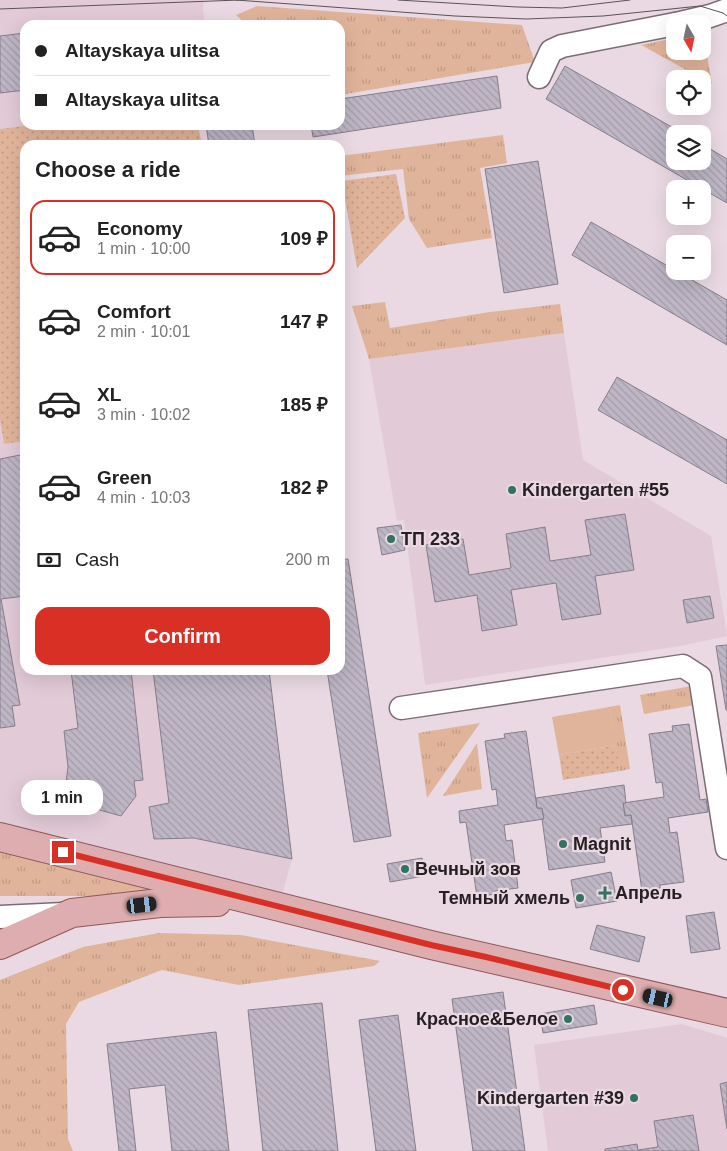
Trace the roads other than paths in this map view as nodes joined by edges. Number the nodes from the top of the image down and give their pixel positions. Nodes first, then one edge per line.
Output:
1 (727, 10) edge
2 (711, 16) edge
3 (666, 26) edge
4 (538, 77) dead end
5 (401, 708) dead end
6 (0, 836) edge
7 (727, 848) edge
8 (261, 903) junction
9 (72, 914) junction
10 (0, 917) edge
11 (0, 945) edge
12 (727, 1014) edge

1 - 2 street
3 - 4 street
5 - 7 street
6 - 8 main road
8 - 9 main road
8 - 12 main road
9 - 10 street
9 - 11 main road

